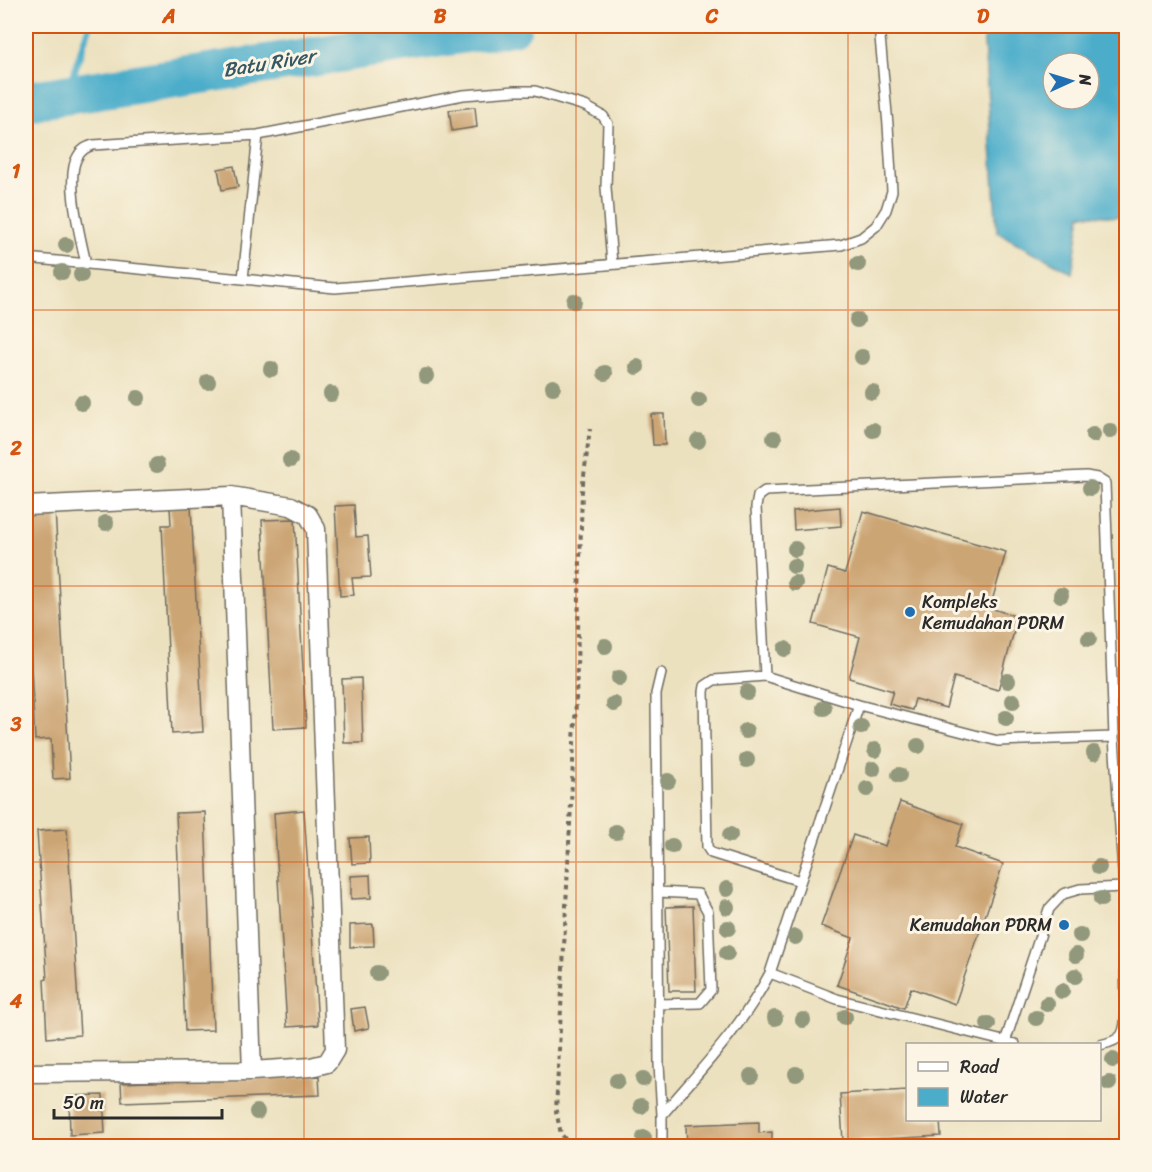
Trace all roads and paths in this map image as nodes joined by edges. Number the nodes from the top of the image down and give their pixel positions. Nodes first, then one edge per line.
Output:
1 (880, 29) edge
2 (258, 135) junction
3 (26, 258) edge
4 (86, 264) junction
5 (612, 264) junction
6 (243, 279) junction
7 (590, 429) dead end
8 (231, 496) junction
9 (26, 506) edge
10 (661, 673) dead end
11 (765, 676) junction
12 (859, 705) junction
13 (1114, 737) junction
14 (800, 881) junction
15 (1124, 887) junction
16 (658, 892) junction
17 (770, 973) junction
18 (658, 1004) junction
19 (1005, 1042) junction
20 (1010, 1043) edge
21 (1101, 1045) edge
22 (252, 1071) junction
23 (26, 1073) edge
24 (662, 1115) junction
25 (571, 1146) edge
26 (662, 1146) edge

1 - 5 lane
2 - 4 lane
2 - 5 lane
2 - 6 lane
3 - 4 lane
4 - 6 lane
5 - 6 lane
7 - 25 path
8 - 9 street
8 - 22 street
8 - 22 street
10 - 16 lane
11 - 12 lane
11 - 13 lane
11 - 14 lane
12 - 13 lane
12 - 14 lane
13 - 15 lane
14 - 17 lane
15 - 19 lane
15 - 21 lane
16 - 18 lane
16 - 18 lane
17 - 19 lane
17 - 24 lane
18 - 24 lane
19 - 20 lane
22 - 23 street
24 - 26 lane

